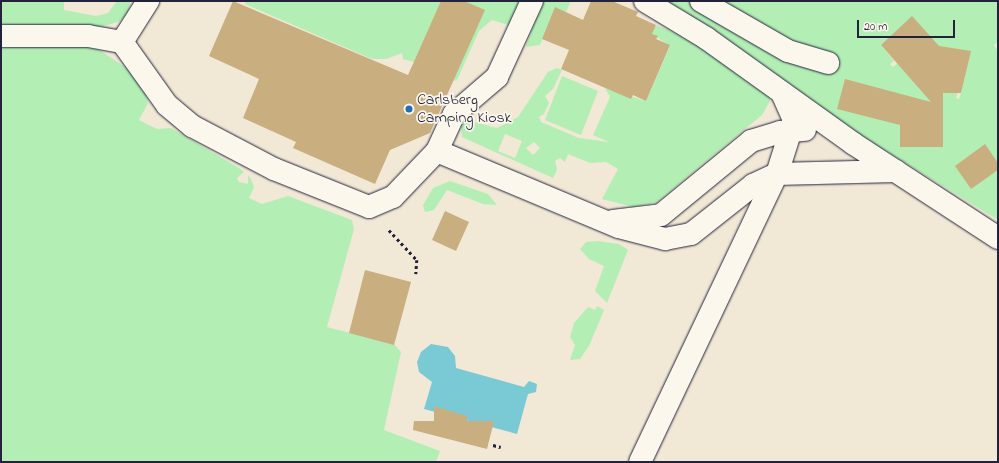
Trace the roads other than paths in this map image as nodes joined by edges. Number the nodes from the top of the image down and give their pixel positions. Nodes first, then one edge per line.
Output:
1 (148, 1) edge
2 (532, 1) edge
3 (645, 1) edge
4 (701, 1) edge
5 (1, 36) edge
6 (122, 42) junction
7 (828, 63) dead end
8 (782, 92) junction
9 (794, 130) junction
10 (854, 144) junction
11 (437, 151) junction
12 (896, 171) junction
13 (777, 174) junction
14 (600, 219) junction
15 (998, 238) edge
16 (640, 462) edge

1 - 6 lane
2 - 11 lane
3 - 8 lane
4 - 7 lane
5 - 6 lane
6 - 11 lane
8 - 9 lane
8 - 10 lane
9 - 10 lane
9 - 13 lane
9 - 14 lane
10 - 12 lane
11 - 14 lane
12 - 13 lane
12 - 15 lane
13 - 14 lane
13 - 16 lane

